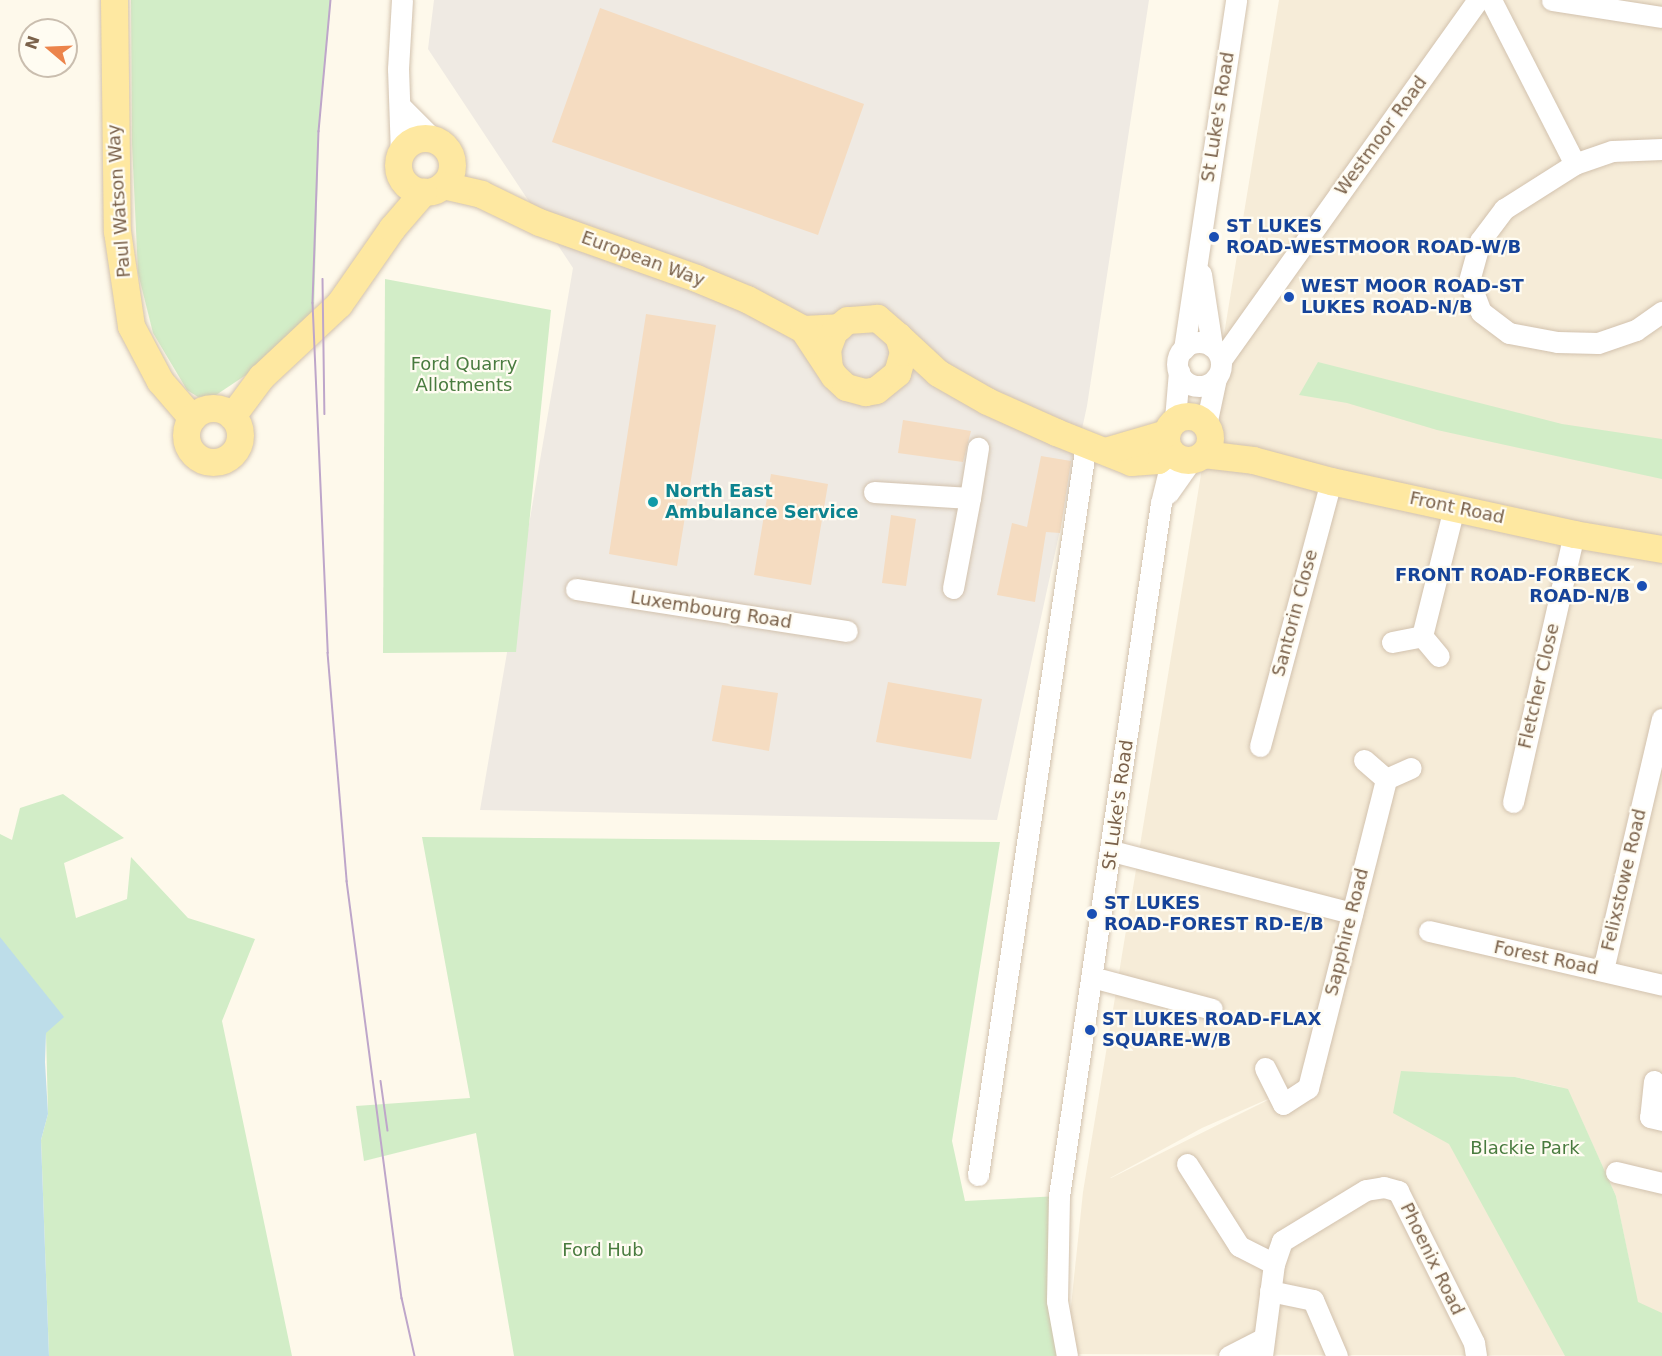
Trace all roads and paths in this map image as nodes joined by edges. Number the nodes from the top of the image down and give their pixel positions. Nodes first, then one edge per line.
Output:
1 (114, 0) edge
2 (402, 0) edge
3 (1236, 0) edge
4 (1478, 0) edge
5 (1491, 0) edge
6 (1552, 0) edge
7 (1662, 17) edge
8 (400, 106) junction
9 (433, 139) junction
10 (1662, 149) edge
11 (400, 154) junction
12 (1575, 164) junction
13 (431, 182) junction
14 (1200, 235) junction
15 (1662, 312) edge
16 (839, 327) junction
17 (802, 329) junction
18 (898, 336) junction
19 (1184, 349) junction
20 (1216, 361) junction
21 (829, 367) junction
22 (1179, 371) junction
23 (938, 373) junction
24 (893, 380) junction
25 (232, 416) junction
26 (192, 418) junction
27 (1187, 440) junction
28 (978, 448) dead end
29 (1095, 448) junction
30 (1331, 481) junction
31 (874, 492) dead end
32 (970, 498) junction
33 (1454, 508) junction
34 (1574, 534) junction
35 (1662, 549) edge
36 (953, 588) dead end
37 (576, 589) dead end
38 (847, 631) dead end
39 (1422, 636) junction
40 (1392, 642) dead end
41 (1439, 656) dead end
42 (1662, 719) edge
43 (1260, 746) dead end
44 (1364, 759) dead end
45 (1411, 768) dead end
46 (1386, 779) junction
47 (1513, 802) dead end
48 (1112, 851) junction
49 (1352, 913) junction
50 (1429, 931) dead end
51 (1603, 970) junction
52 (1092, 977) junction
53 (1662, 985) edge
54 (1212, 1009) dead end
55 (1265, 1068) dead end
56 (1654, 1081) dead end
57 (1662, 1120) edge
58 (1187, 1164) dead end
59 (1616, 1172) dead end
60 (978, 1175) dead end
61 (1662, 1183) edge
62 (1274, 1264) junction
63 (1270, 1291) junction
64 (1263, 1347) edge
65 (1067, 1356) edge
66 (1229, 1356) edge
67 (1337, 1356) edge
68 (1476, 1356) edge

1 - 26 main road, Paul Watson Way
2 - 8 street
3 - 14 street, St Luke's Road
4 - 20 street, Westmoor Road
5 - 12 street
6 - 7 street
8 - 9 street
8 - 11 street
9 - 11 main road
9 - 13 main road
10 - 12 street
11 - 13 main road
12 - 15 street
13 - 17 main road, European Way
13 - 25 main road
14 - 19 street, St Luke's Road
14 - 20 street, St Luke's Road
16 - 17 main road
16 - 18 main road
16 - 21 main road
17 - 21 main road
18 - 23 main road
18 - 24 main road
19 - 20 street
19 - 22 street
20 - 22 street
20 - 27 street, St Luke's Road
21 - 24 main road
22 - 27 street
23 - 24 main road
23 - 29 main road
25 - 26 main road
25 - 26 main road
27 - 29 main road
27 - 30 main road, Front Road
27 - 48 street, St Luke's Road
28 - 32 street
29 - 60 street
30 - 33 main road, Front Road
30 - 43 street, Santorin Close
31 - 32 street
32 - 36 street
33 - 34 main road, Front Road
33 - 39 street
34 - 35 main road, Front Road
34 - 47 street, Fletcher Close
37 - 38 street, Luxembourg Road
39 - 40 street
39 - 41 street
42 - 51 street, Felixstowe Road
44 - 46 street
45 - 46 street
46 - 49 street, Sapphire Road
48 - 49 street
48 - 52 street, St Luke's Road
49 - 55 street, Sapphire Road
50 - 51 street, Forest Road
51 - 53 street, Forest Road
52 - 54 street
52 - 65 street, St Luke's Road
56 - 57 street
58 - 62 street
59 - 61 street
62 - 63 street, Phoenix Road
62 - 68 street, Phoenix Road
63 - 64 street, Phoenix Road
63 - 67 street
64 - 66 street

